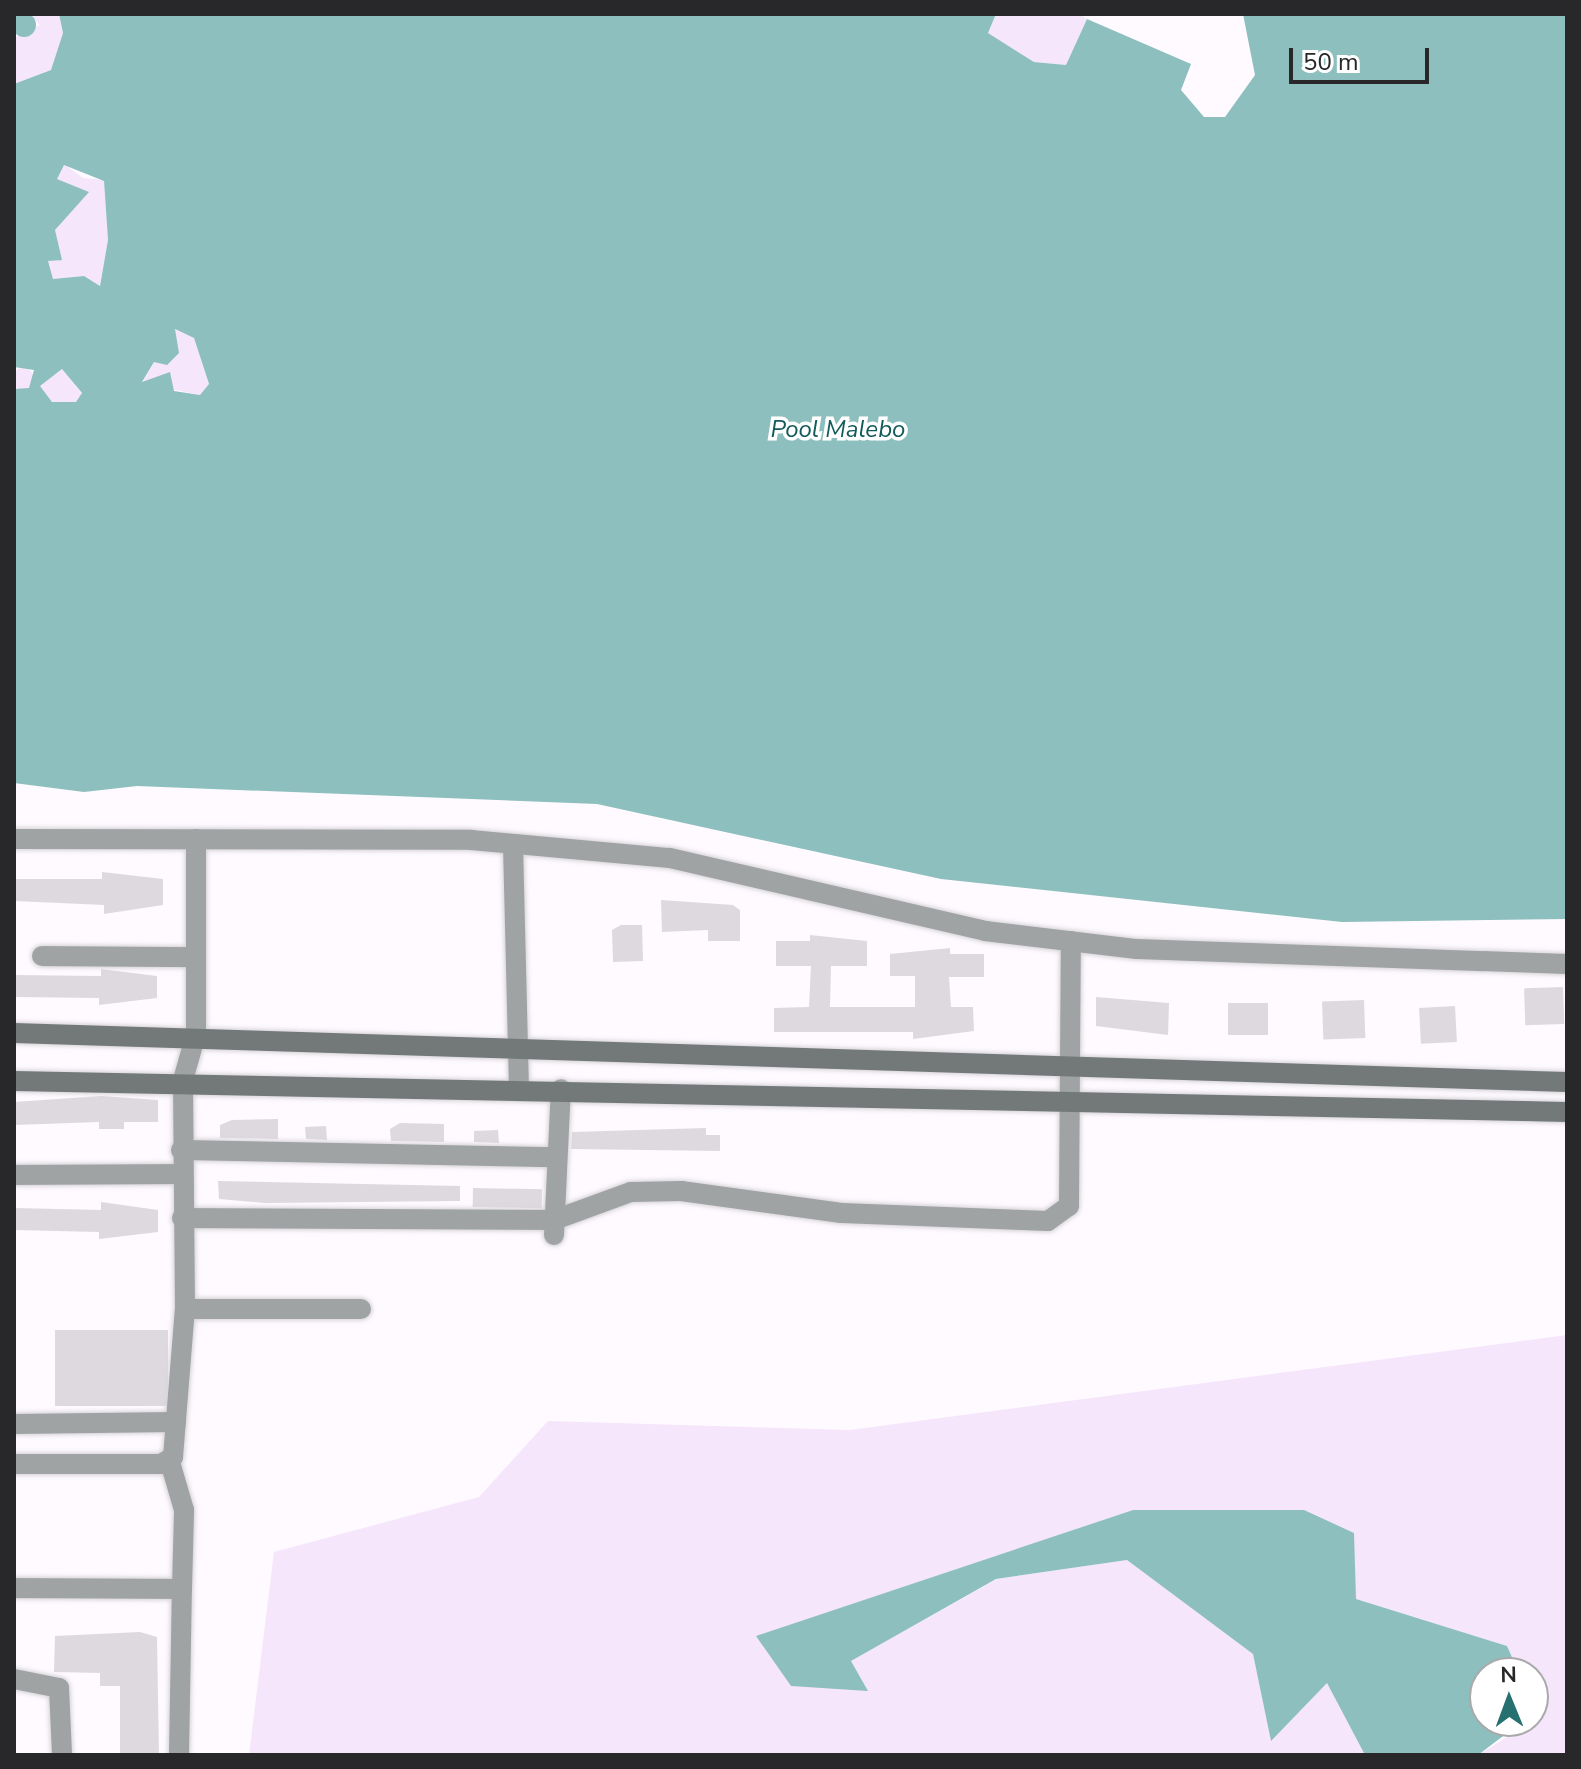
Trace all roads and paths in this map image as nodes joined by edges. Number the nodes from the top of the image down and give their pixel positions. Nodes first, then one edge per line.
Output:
1 (14, 839) edge
2 (196, 839) junction
3 (513, 844) junction
4 (1071, 941) junction
5 (42, 956) dead end
6 (196, 957) junction
7 (1567, 964) edge
8 (14, 1033) edge
9 (196, 1034) junction
10 (518, 1050) junction
11 (1068, 1062) junction
12 (183, 1080) junction
13 (14, 1081) edge
14 (1567, 1082) edge
15 (519, 1088) junction
16 (561, 1089) junction
17 (1065, 1104) junction
18 (1567, 1112) edge
19 (181, 1150) junction
20 (557, 1157) junction
21 (181, 1174) junction
22 (14, 1175) edge
23 (182, 1218) junction
24 (554, 1227) junction
25 (185, 1309) junction
26 (361, 1309) dead end
27 (176, 1422) junction
28 (14, 1424) edge
29 (170, 1462) junction
30 (14, 1464) edge
31 (14, 1588) edge
32 (182, 1589) junction
33 (14, 1679) edge
34 (62, 1755) edge
35 (179, 1755) edge

1 - 2 street
2 - 3 street
2 - 6 street
3 - 4 street
3 - 10 street
4 - 7 street
4 - 11 street
5 - 6 street
6 - 9 street
8 - 9 street
9 - 10 street
9 - 12 street
10 - 11 street
10 - 15 street
11 - 14 street
11 - 17 street
12 - 13 street
12 - 15 street
12 - 19 street
15 - 16 street
16 - 17 street
16 - 20 street
17 - 18 street
17 - 24 street
19 - 20 street
19 - 21 street
20 - 24 street
21 - 22 street
21 - 23 street
23 - 24 street
23 - 25 street
25 - 26 street
25 - 27 street
27 - 28 street
27 - 29 street
29 - 30 street
29 - 32 street
31 - 32 street
32 - 35 street
33 - 34 street

